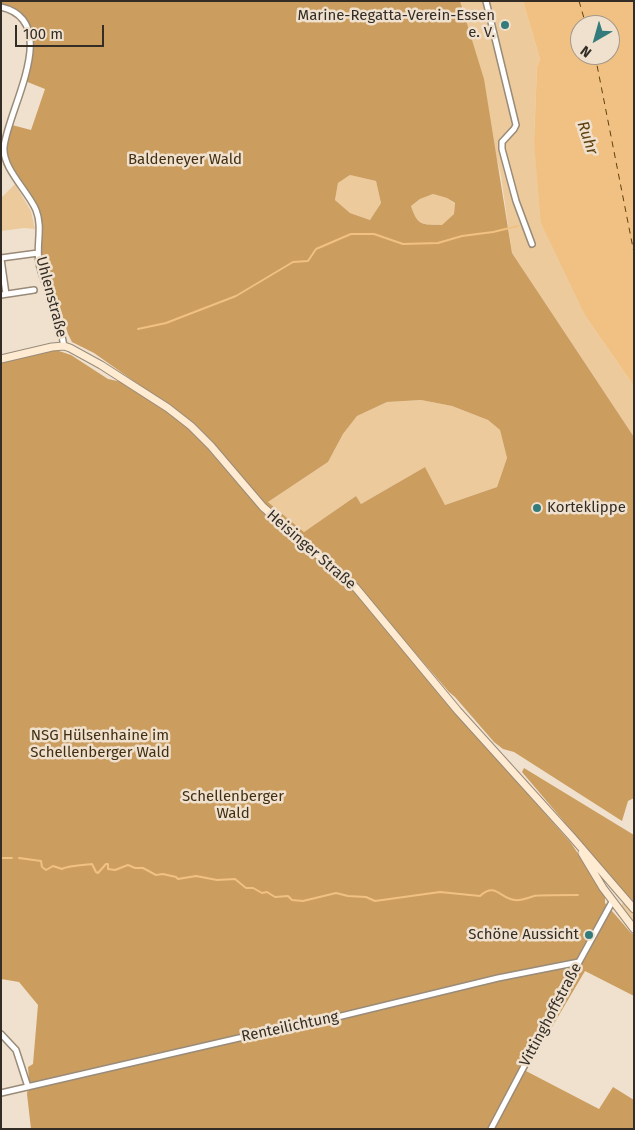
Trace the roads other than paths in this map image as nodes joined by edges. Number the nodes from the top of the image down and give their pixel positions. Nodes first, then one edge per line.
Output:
1 (486, 1) edge
2 (1, 7) edge
3 (532, 244) dead end
4 (38, 253) junction
5 (1, 258) edge
6 (34, 290) dead end
7 (4, 295) edge
8 (64, 346) junction
9 (1, 359) edge
10 (572, 837) junction
11 (620, 894) junction
12 (612, 902) junction
13 (634, 909) edge
14 (634, 929) edge
15 (579, 962) junction
16 (1, 1034) edge
17 (28, 1087) junction
18 (1, 1093) edge
19 (491, 1129) edge

1 - 3 street
2 - 4 street, Uhlenstraße
4 - 5 street
4 - 8 street, Uhlenstraße
5 - 7 street
6 - 7 street
8 - 9 main road
8 - 10 main road, Heisinger Straße
10 - 11 main road, Heisinger Straße
10 - 12 main road, Heisinger Straße
11 - 12 main road
11 - 13 main road, Heisinger Straße
12 - 14 main road, Heisinger Straße
12 - 15 street, Vittinghoffstraße
15 - 17 street, Renteilichtung
15 - 19 street, Vittinghoffstraße
16 - 17 street
17 - 18 street, Renteilichtung

